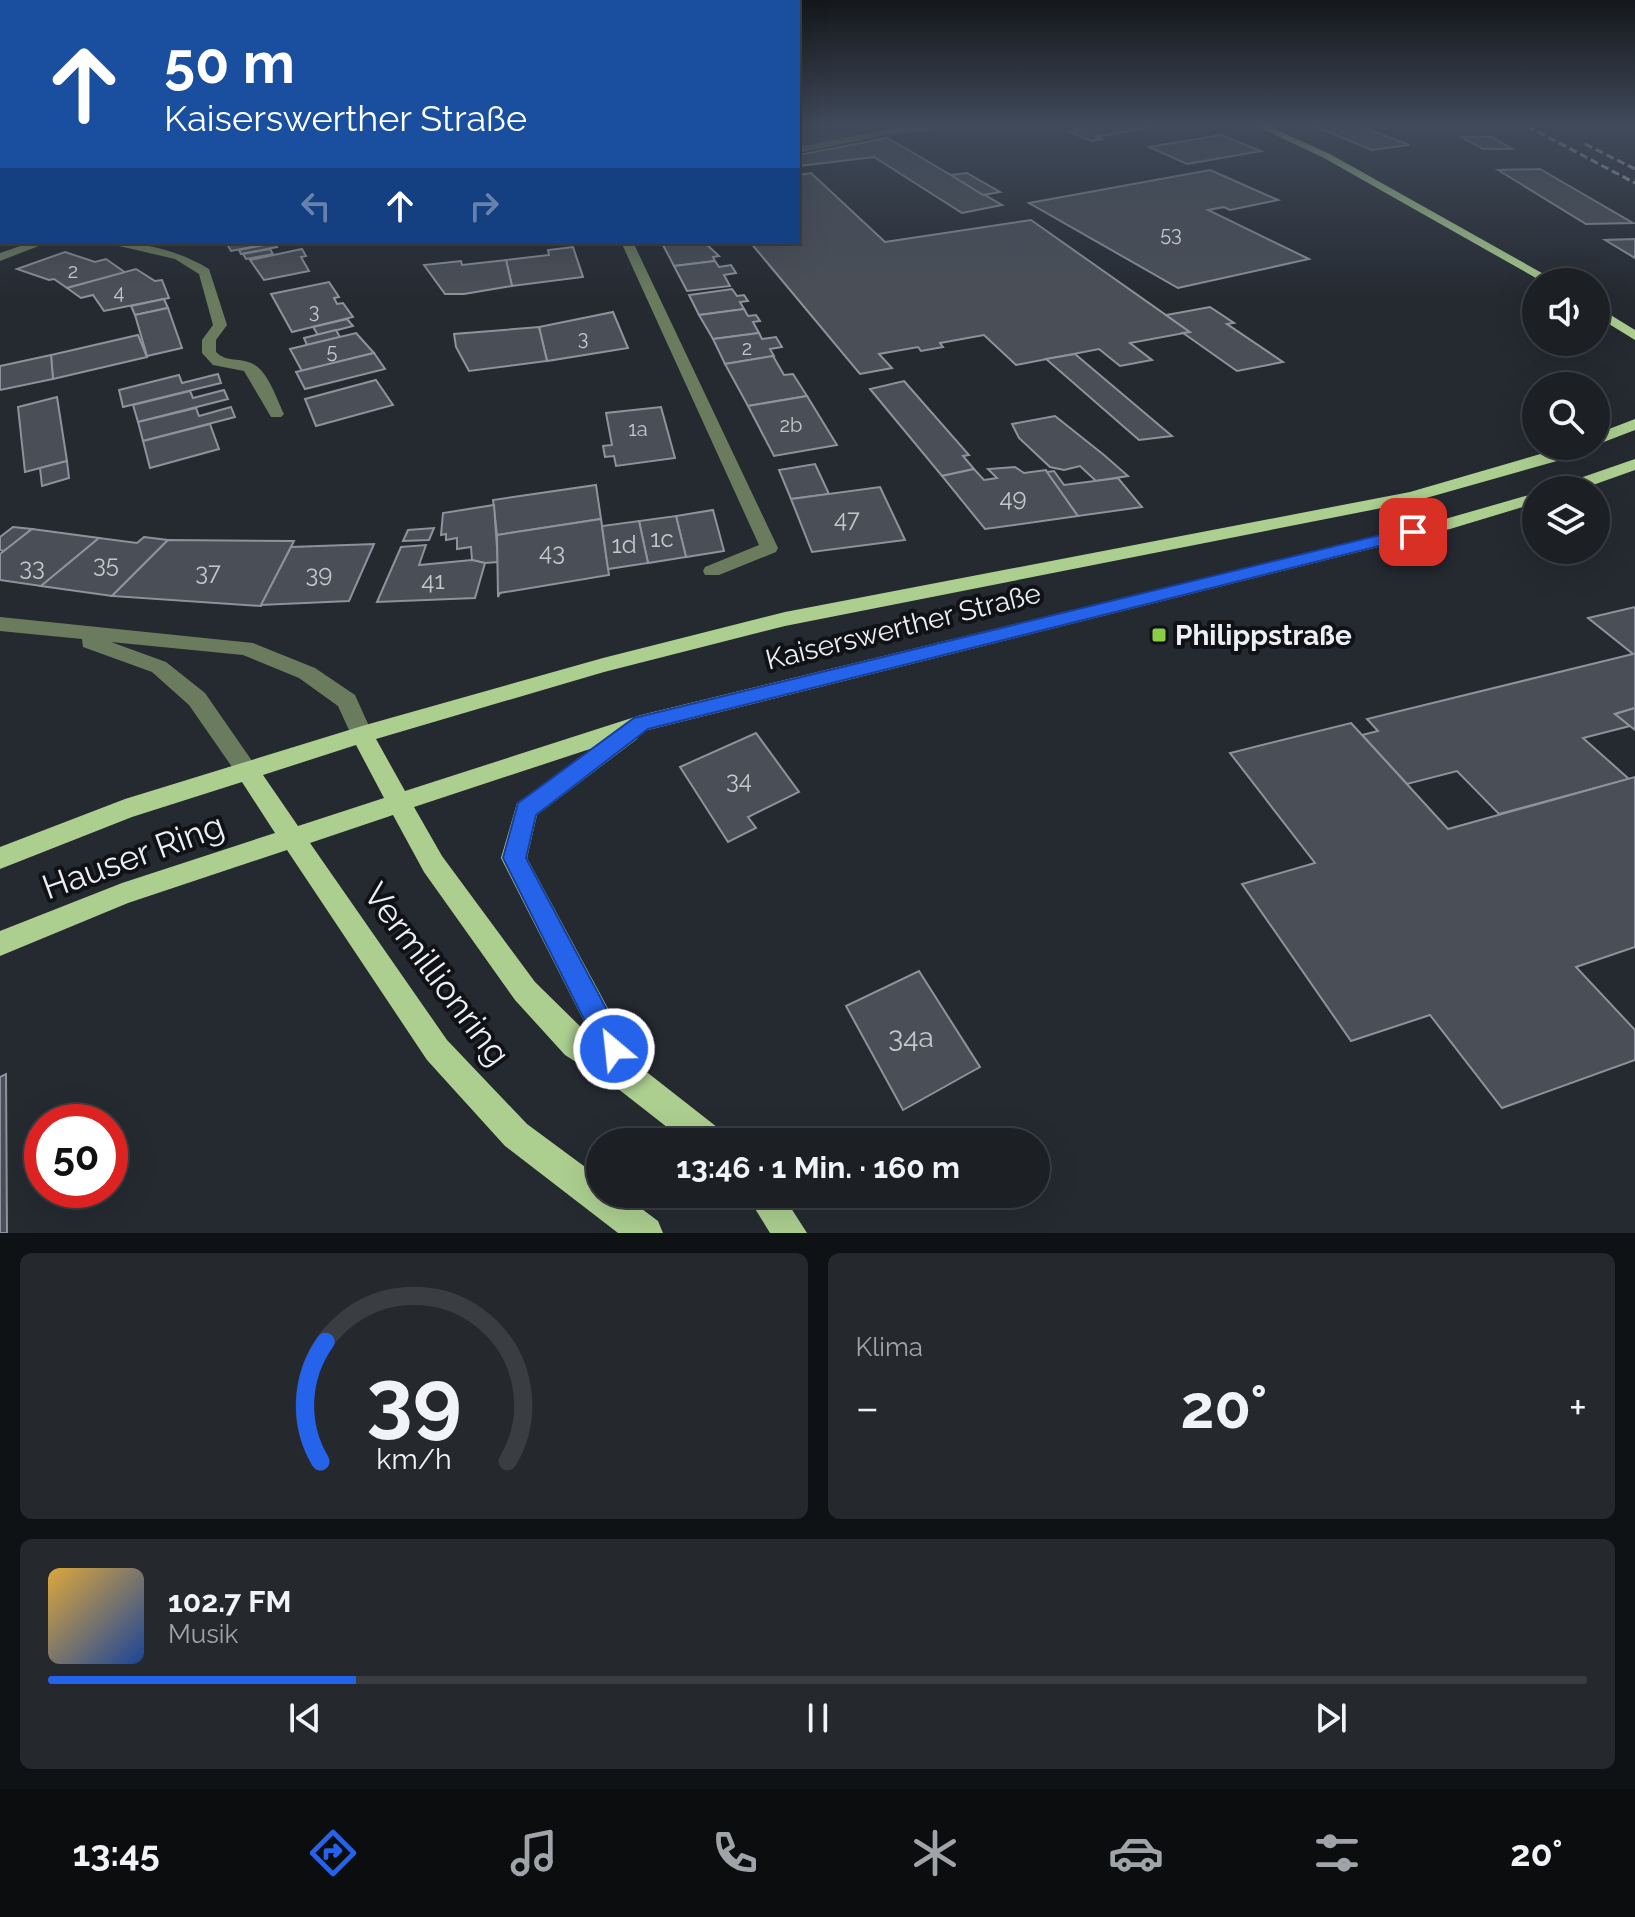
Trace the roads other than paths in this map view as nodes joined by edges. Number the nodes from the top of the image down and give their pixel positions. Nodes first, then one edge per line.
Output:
1 (1376, 184) edge
2 (37, 244) edge
3 (118, 244) edge
4 (628, 244) edge
5 (0, 257) edge
6 (1527, 268) edge
7 (1610, 319) edge
8 (1635, 336) edge
9 (276, 414) dead end
10 (1635, 424) edge
11 (1610, 434) edge
12 (1544, 460) edge
13 (1635, 464) edge
14 (1602, 476) edge
15 (1522, 502) edge
16 (712, 571) dead end
17 (0, 624) edge
18 (63, 632) junction
19 (641, 723) junction
20 (362, 735) junction
21 (247, 771) junction
22 (397, 803) junction
23 (292, 838) junction
24 (0, 858) edge
25 (0, 944) edge
26 (628, 1077) junction
27 (693, 1128) edge
28 (772, 1208) edge
29 (646, 1233) edge
30 (790, 1233) edge

1 - 6 main road
2 - 5 street
3 - 9 street
4 - 16 street
7 - 8 main road
10 - 11 main road
12 - 20 main road, Kaiserswerther Straße
13 - 14 main road
15 - 19 main road, Kaiserswerther Straße
17 - 18 street
18 - 20 street
18 - 21 street
19 - 22 main road, Kaiserswerther Straße
19 - 26 main road, Vermillionring
20 - 21 main road, Kaiserswerther Straße
20 - 22 main road, Vermillionring
21 - 23 main road, Vermillionring
21 - 24 main road, Hauser Ring
22 - 23 main road, Kaiserswerther Straße
22 - 26 main road, Vermillionring
23 - 25 main road, Hauser Ring
23 - 29 main road, Vermillionring
26 - 27 main road, Vermillionring
28 - 30 main road

